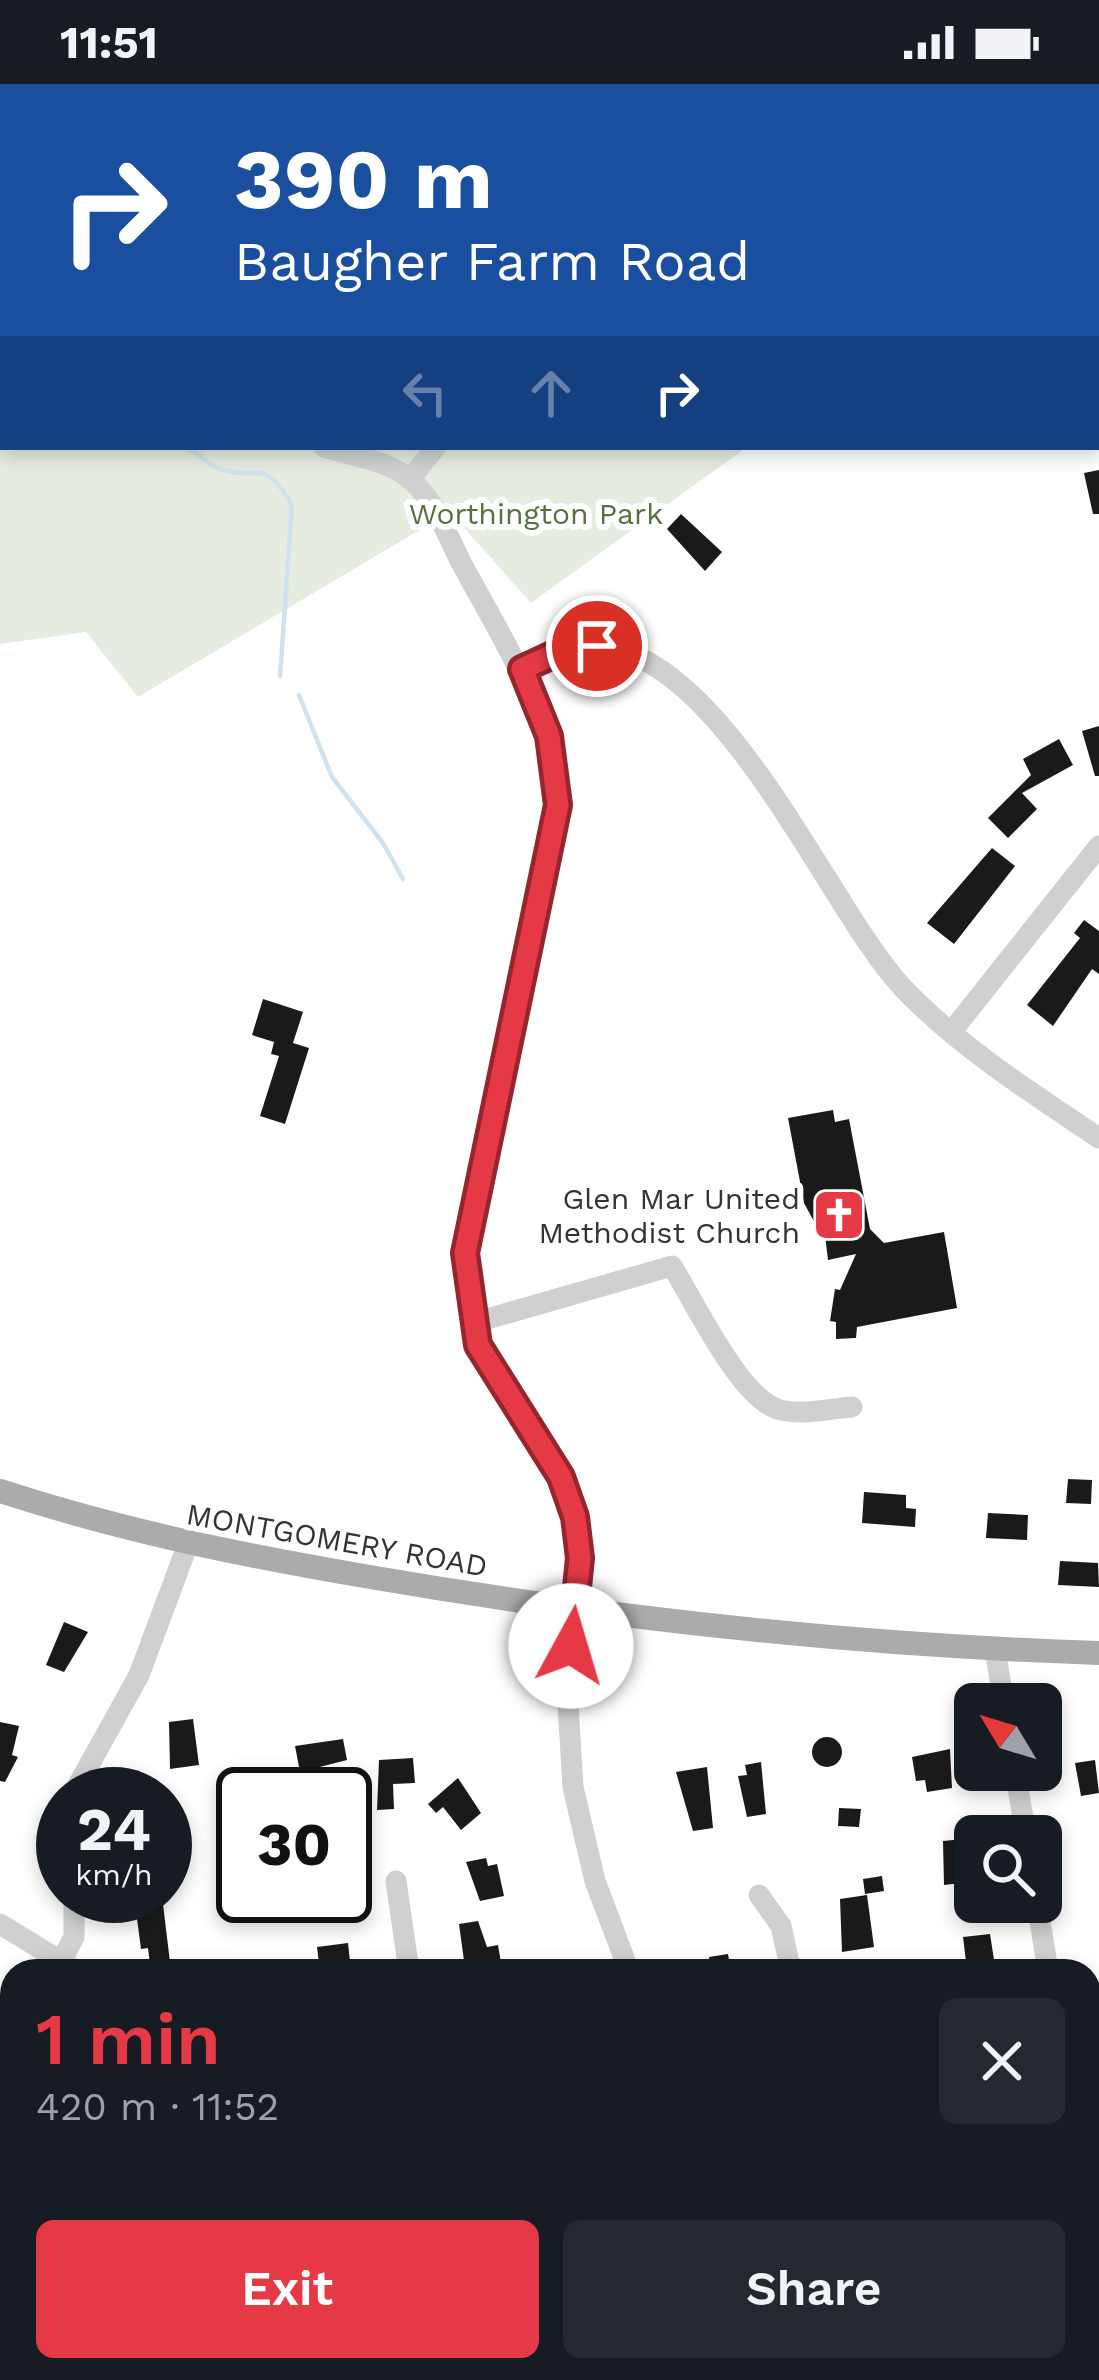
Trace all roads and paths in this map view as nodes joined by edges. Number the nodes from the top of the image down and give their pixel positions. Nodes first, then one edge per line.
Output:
1 (334, 450) edge
2 (434, 450) edge
3 (410, 479) junction
4 (522, 669) junction
5 (1099, 846) edge
6 (952, 1031) junction
7 (1099, 1138) edge
8 (473, 1323) junction
9 (852, 1407) dead end
10 (0, 1491) edge
11 (188, 1544) junction
12 (575, 1612) junction
13 (995, 1649) junction
14 (1099, 1653) edge
15 (1001, 1683) edge
16 (88, 1767) edge
17 (396, 1881) dead end
18 (759, 1895) dead end
19 (74, 1923) edge
20 (1040, 1923) edge
21 (0, 1924) edge
22 (50, 1959) edge
23 (67, 1959) edge
24 (407, 1959) edge
25 (624, 1959) edge
26 (788, 1959) edge
27 (1046, 1959) edge

1 - 3 street
2 - 3 street
3 - 4 street
4 - 6 street
4 - 8 street
5 - 6 street
6 - 7 street
8 - 9 street
8 - 12 street
10 - 11 main road, MONTGOMERY ROAD
11 - 12 main road, MONTGOMERY ROAD
11 - 16 street
12 - 13 main road, MONTGOMERY ROAD
12 - 25 street
13 - 14 main road, MONTGOMERY ROAD
13 - 15 street
17 - 24 street
18 - 26 street
19 - 23 street
20 - 27 street
21 - 22 street

